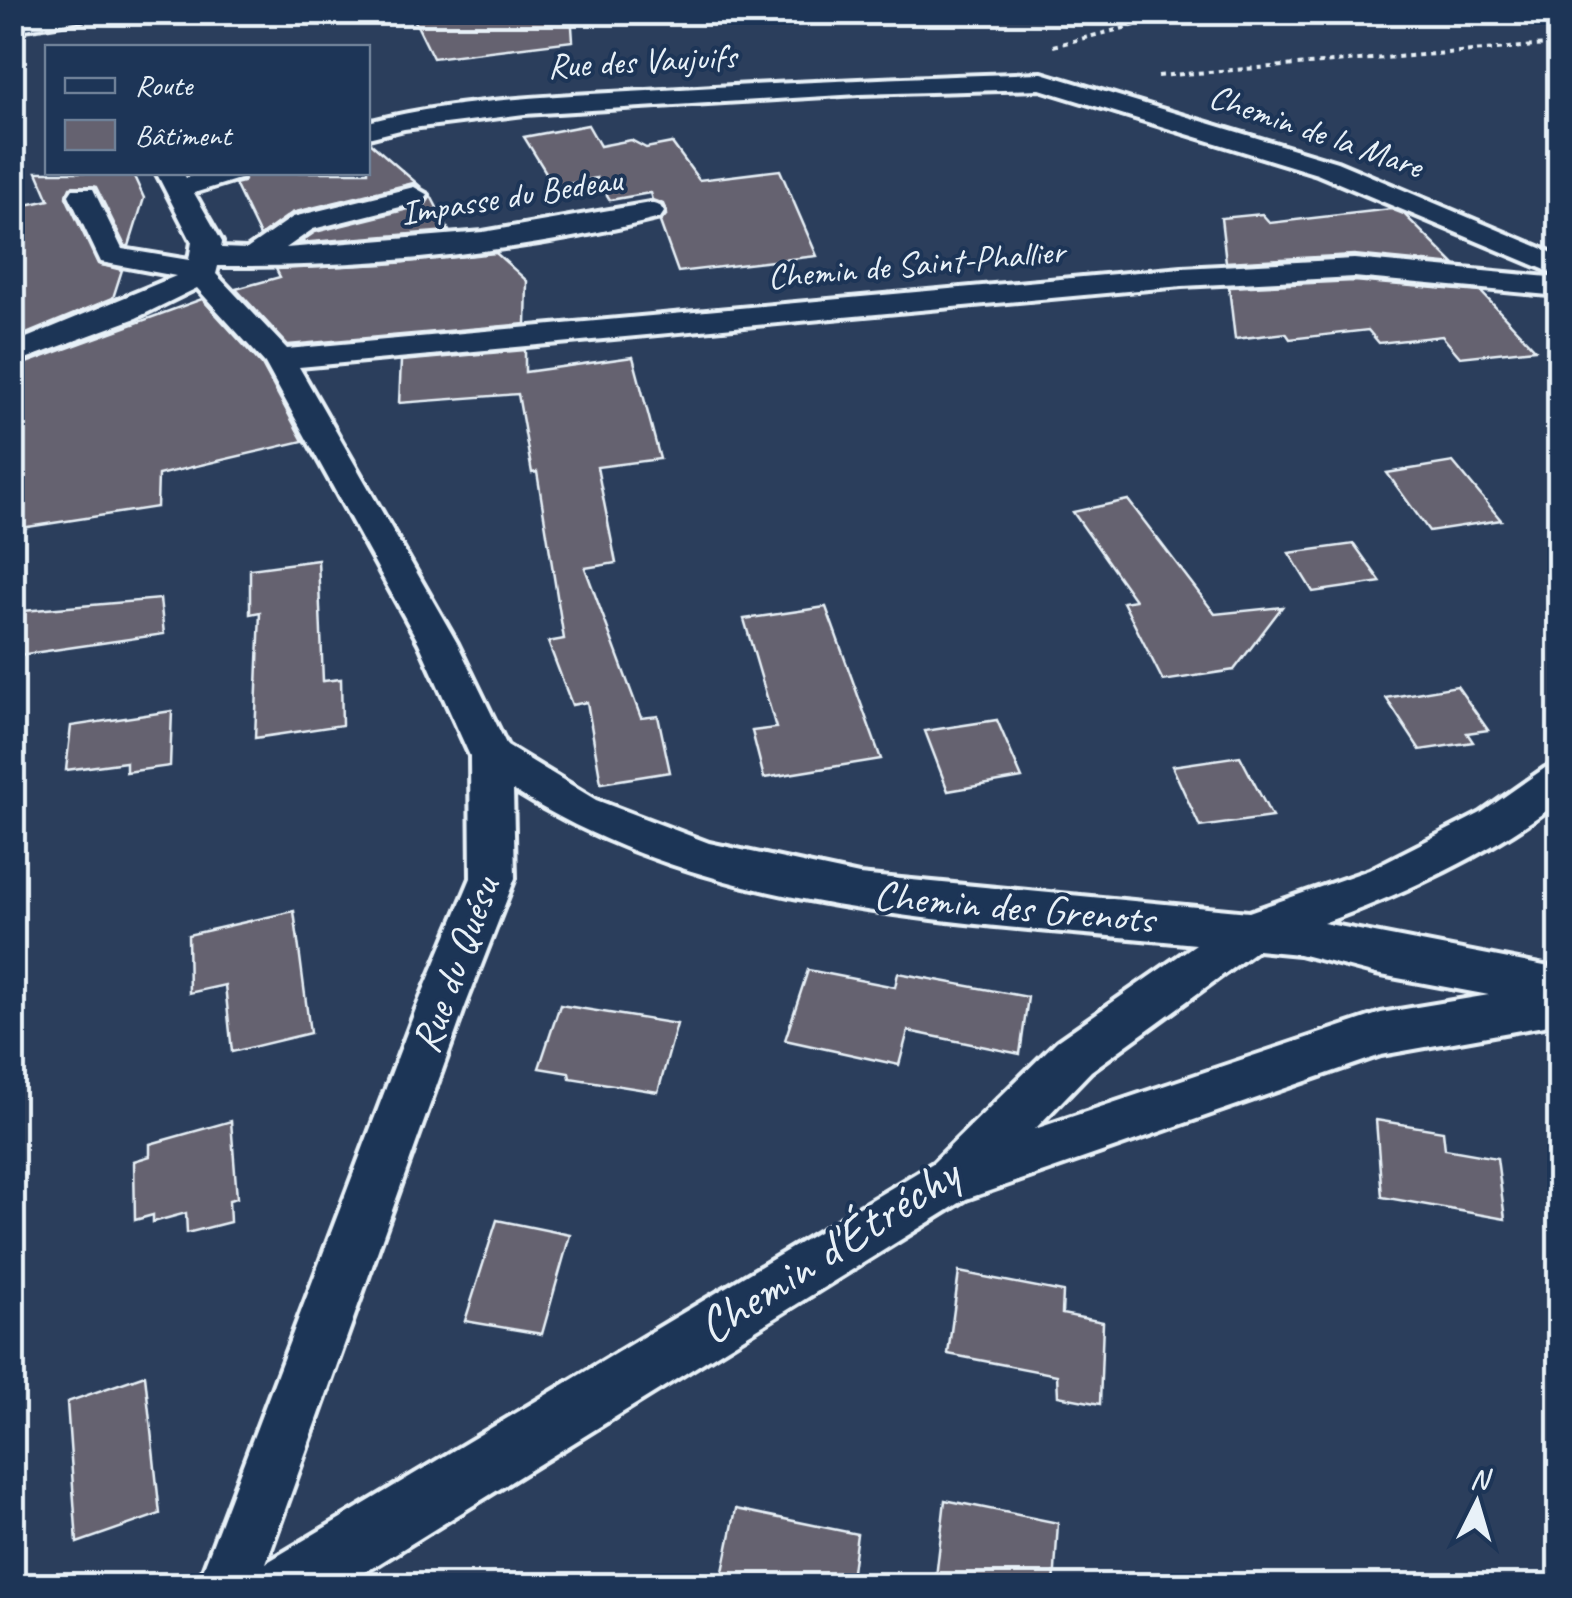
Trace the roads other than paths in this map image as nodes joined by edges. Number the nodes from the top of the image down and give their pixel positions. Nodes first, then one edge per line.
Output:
1 (84, 18) edge
2 (12, 24) edge
3 (1042, 81) joint
4 (370, 129) edge
5 (212, 175) edge
6 (173, 181) edge
7 (83, 195) dead end
8 (414, 195) dead end
9 (650, 212) dead end
10 (253, 258) junction
11 (1560, 266) edge
12 (203, 268) junction
13 (1560, 287) edge
14 (12, 356) edge
15 (279, 359) junction
16 (492, 756) junction
17 (1560, 779) edge
18 (1250, 930) junction
19 (1560, 989) edge
20 (1560, 1002) edge
21 (951, 1180) junction
22 (226, 1586) edge
23 (286, 1586) edge

1 - 2 street
3 - 4 street, Rue des Vaujuifs
3 - 11 street, Chemin de la Mare
5 - 6 street
6 - 12 street
7 - 12 street, Impasse du Bedeau
8 - 10 street
9 - 10 street, Impasse du Bedeau
10 - 12 street, Impasse du Bedeau
12 - 14 street
12 - 15 street, Rue du Quésu
13 - 15 street, Chemin de Saint-Phallier
15 - 16 street, Rue du Quésu
16 - 18 street, Chemin des Grenots
16 - 22 street, Rue du Quésu
17 - 18 street, Chemin d'Étréchy
18 - 19 street, Chemin des Grenots
18 - 21 street, Chemin d'Étréchy
20 - 21 street
21 - 23 street, Chemin d'Étréchy

